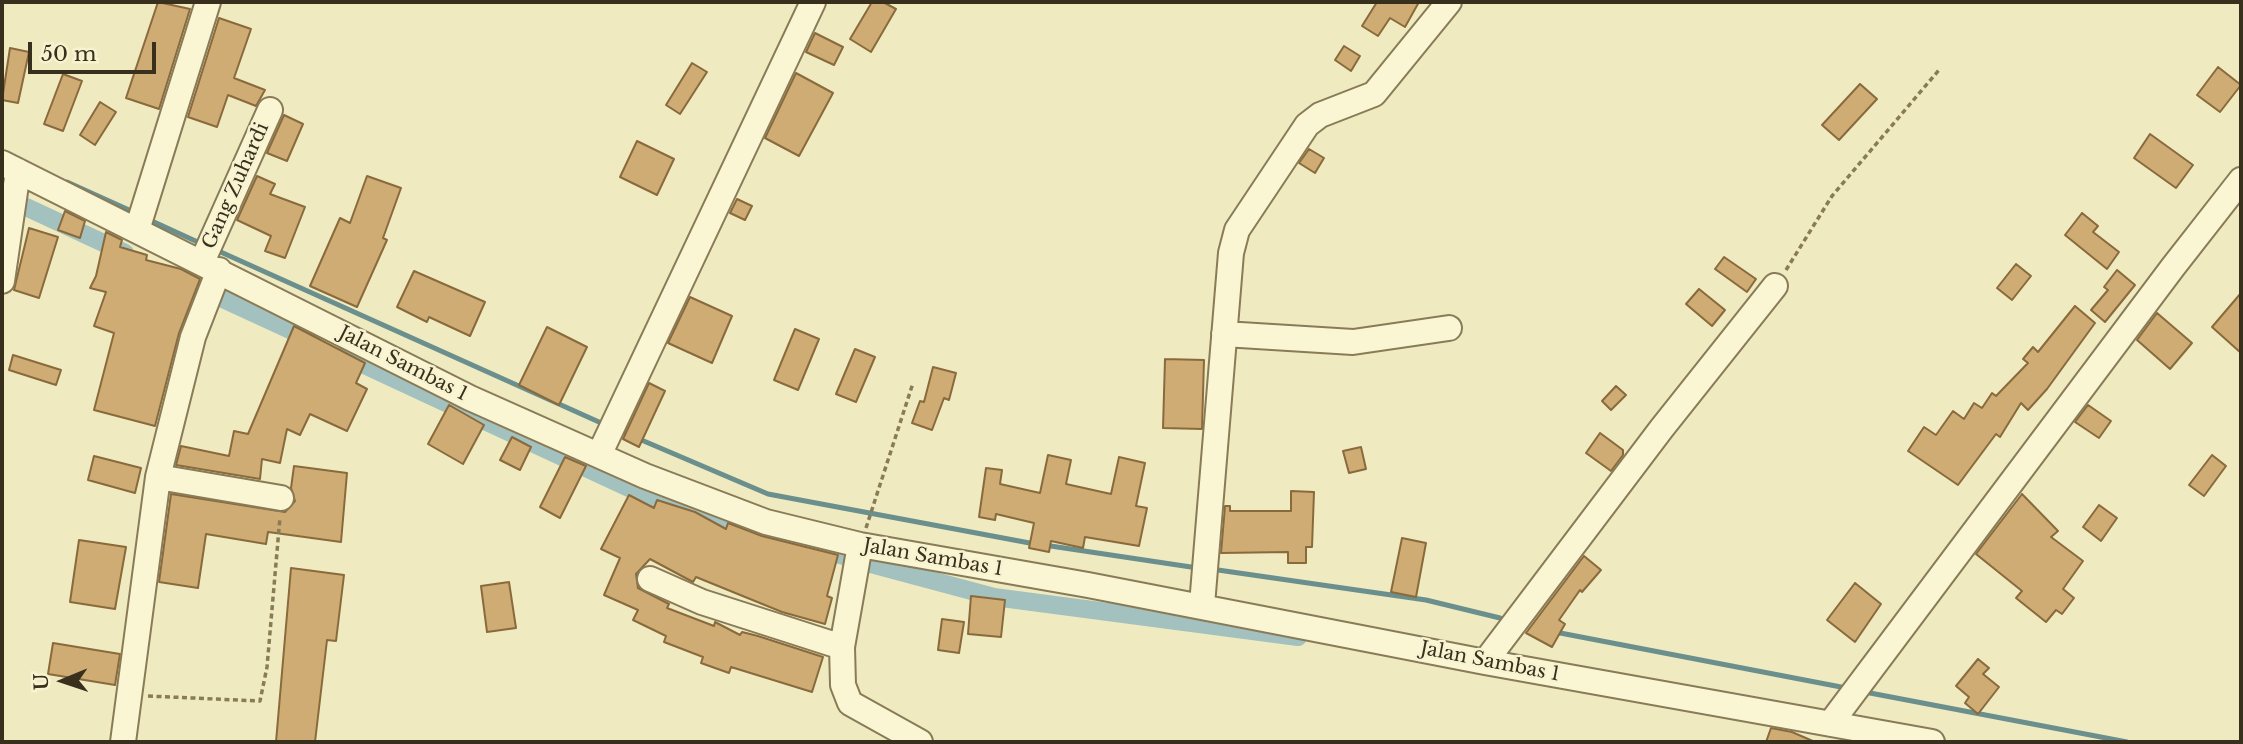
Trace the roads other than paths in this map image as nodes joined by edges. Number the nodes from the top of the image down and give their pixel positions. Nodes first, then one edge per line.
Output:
1 (208, 2) edge
2 (813, 2) edge
3 (1449, 2) edge
4 (270, 110) dead end
5 (10, 167) edge
6 (2241, 180) edge
7 (137, 230) junction
8 (208, 264) junction
9 (2, 281) edge
10 (1775, 286) road end
11 (1449, 328) dead end
12 (1224, 334) junction
13 (599, 455) junction
14 (158, 477) junction
15 (281, 498) road end
16 (860, 545) junction
17 (650, 579) dead end
18 (1202, 606) junction
19 (842, 647) junction
20 (1485, 662) junction
21 (1830, 724) junction
22 (123, 742) edge
23 (920, 742) edge
24 (1930, 742) edge

1 - 7 street
2 - 13 street
3 - 12 street
4 - 8 street, Gang Zuhardi
5 - 7 street, Jalan Sambas 1
5 - 9 street
6 - 21 street
7 - 8 street, Jalan Sambas 1
8 - 13 street, Jalan Sambas 1
8 - 14 street, Gang Zuhardi
10 - 20 street
11 - 12 street
12 - 18 street
13 - 16 street, Jalan Sambas 1
14 - 15 street
14 - 22 street, Gang Zuhardi
16 - 18 street, Jalan Sambas 1
16 - 19 street
17 - 19 street
18 - 20 street, Jalan Sambas 1
19 - 23 street
20 - 21 street, Jalan Sambas 1
21 - 24 street, Jalan Sambas 1

